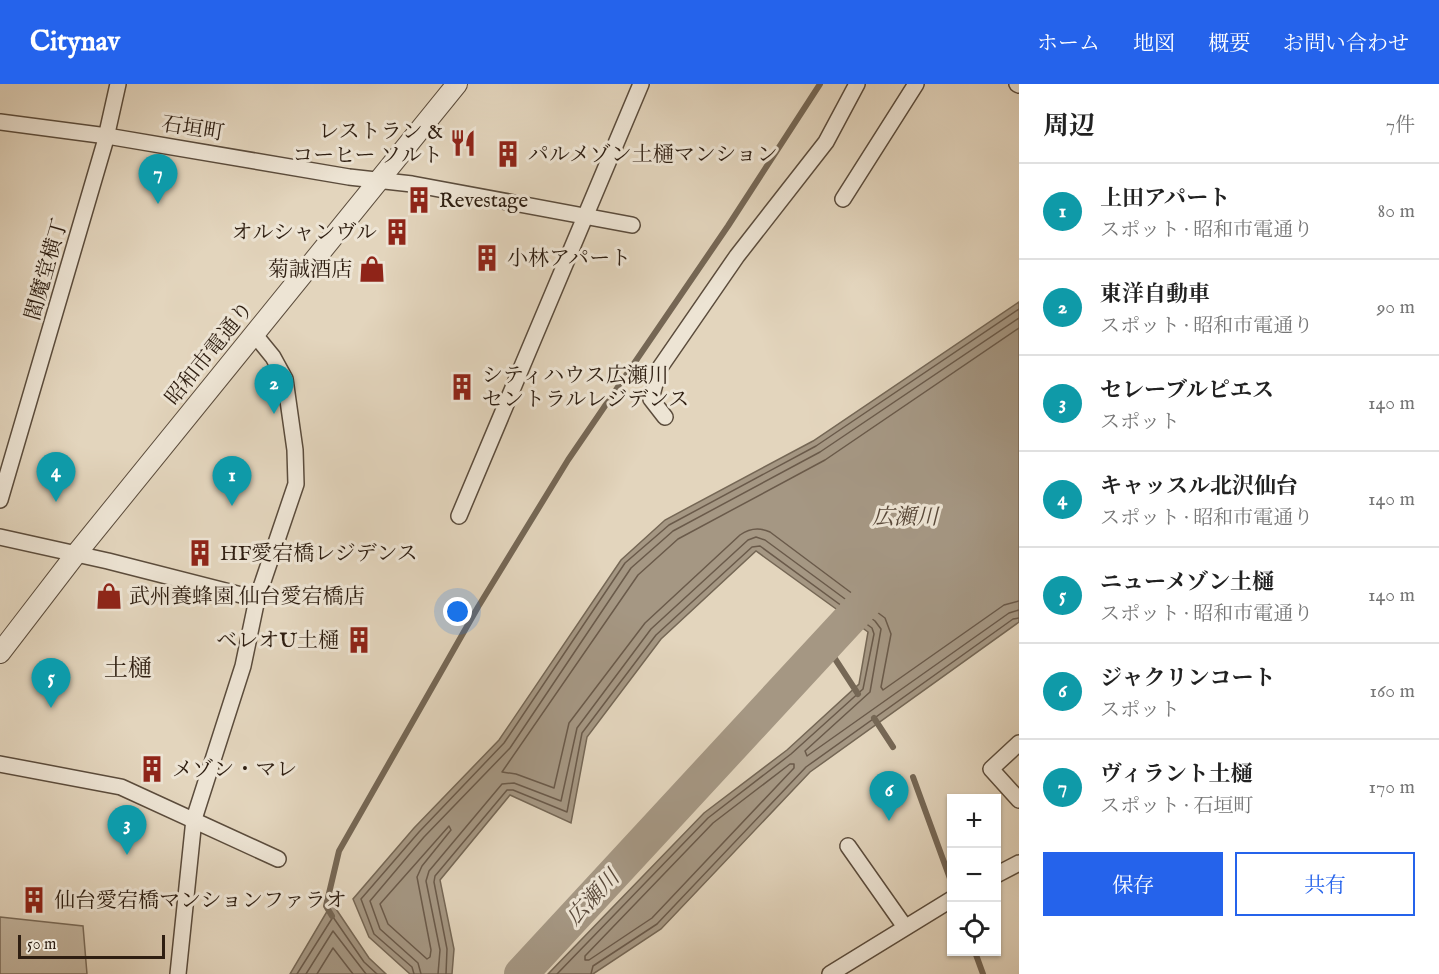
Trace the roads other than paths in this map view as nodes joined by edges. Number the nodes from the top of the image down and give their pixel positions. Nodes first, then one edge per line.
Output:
1 (118, 84) edge
2 (457, 84) edge
3 (641, 84) edge
4 (857, 84) edge
5 (916, 84) edge
6 (0, 122) edge
7 (107, 136) junction
8 (379, 181) junction
9 (843, 199) dead end
10 (584, 215) junction
11 (632, 225) dead end
12 (255, 335) junction
13 (665, 417) dead end
14 (0, 500) edge
15 (459, 516) dead end
16 (0, 537) edge
17 (76, 555) junction
18 (257, 599) junction
19 (0, 653) edge
20 (1019, 743) edge
21 (0, 764) edge
22 (1019, 800) edge
23 (195, 819) junction
24 (848, 846) dead end
25 (278, 859) dead end
26 (1019, 863) edge
27 (1001, 872) edge
28 (947, 902) edge
29 (905, 927) junction
30 (178, 974) edge
31 (830, 974) edge

1 - 7 street, 閻魔堂横丁
2 - 8 street, 昭和市電通り
3 - 10 street
4 - 13 street
5 - 9 street
6 - 7 street, 石垣町
7 - 8 street, 石垣町
7 - 14 street, 閻魔堂横丁
8 - 10 street, 石垣町
8 - 12 street, 昭和市電通り
10 - 11 street, 石垣町
10 - 15 street
12 - 17 street, 昭和市電通り
12 - 18 street
16 - 17 street
17 - 18 street
17 - 19 street, 昭和市電通り
18 - 23 street
20 - 22 street
21 - 23 street
23 - 25 street
23 - 30 street
24 - 29 street
26 - 27 street
28 - 29 street
29 - 31 street

